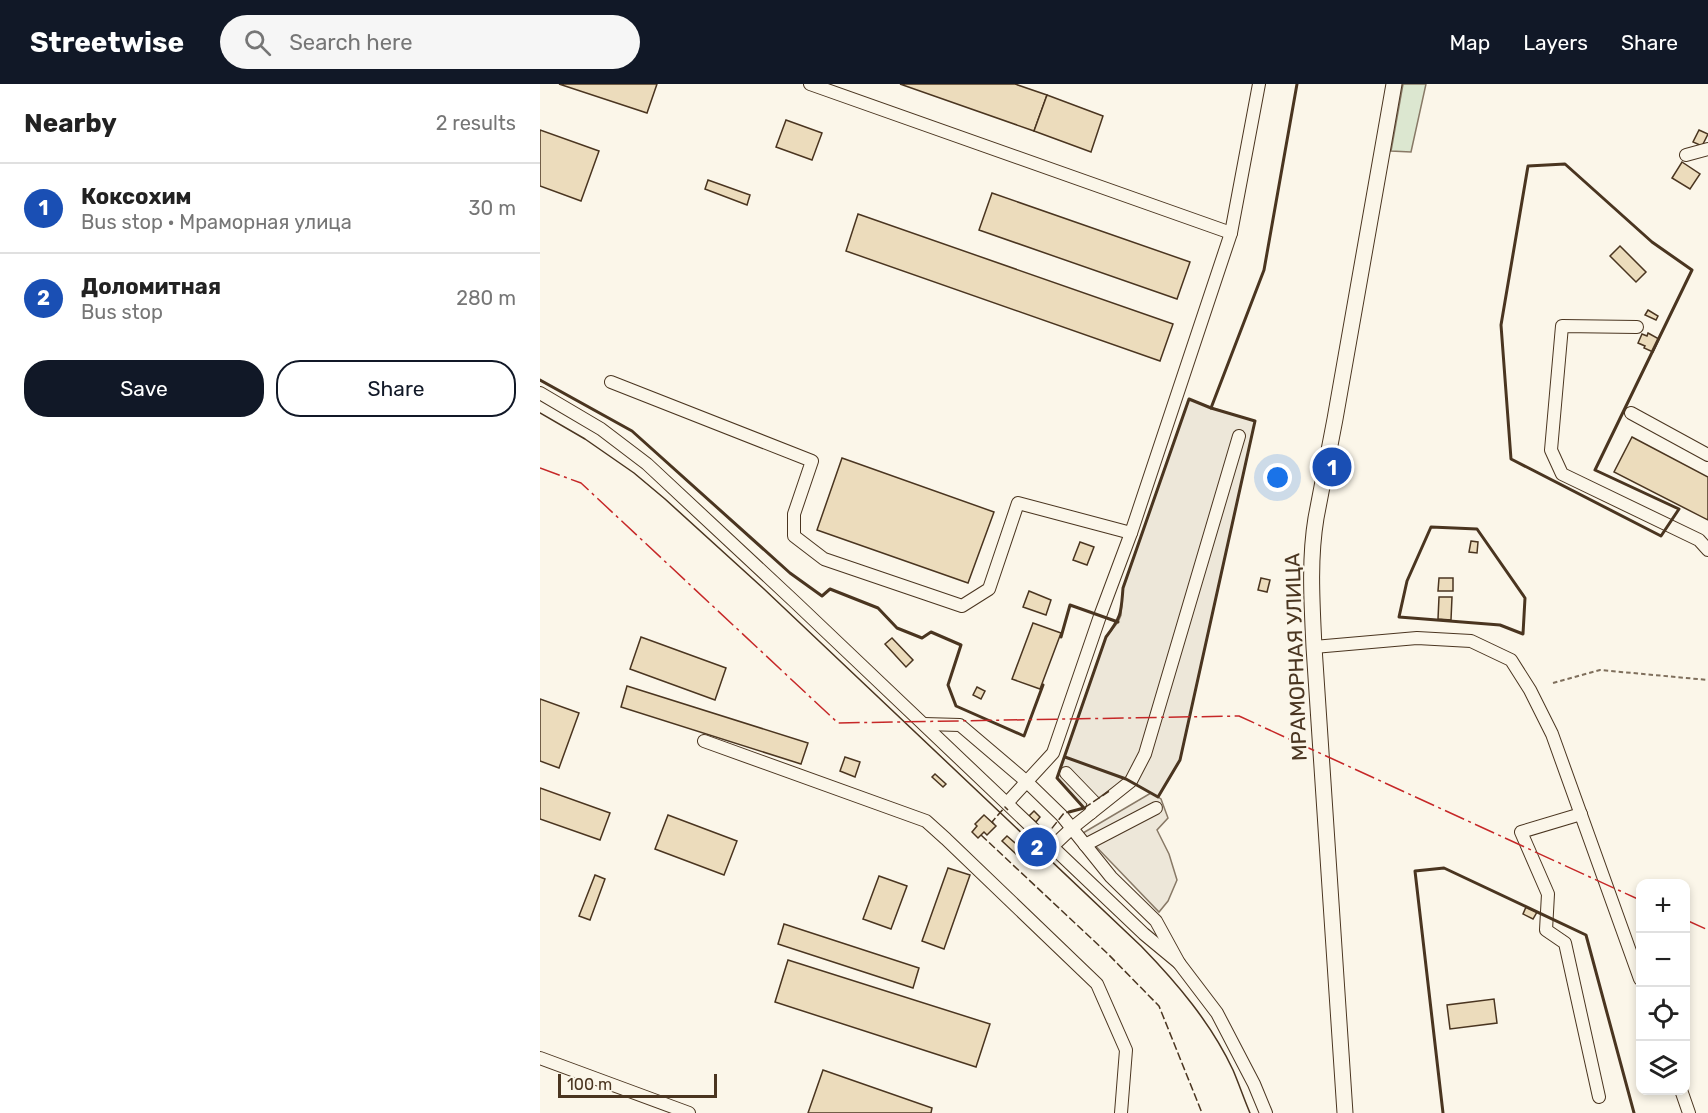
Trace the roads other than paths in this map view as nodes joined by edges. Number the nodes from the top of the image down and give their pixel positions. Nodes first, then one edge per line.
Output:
1 (810, 84) edge
2 (1259, 84) edge
3 (1394, 84) edge
4 (1708, 149) edge
5 (1686, 155) dead end
6 (1231, 233) junction
7 (1636, 327) dead end
8 (611, 382) dead end
9 (540, 393) edge
10 (1631, 413) dead end
11 (1239, 436) dead end
12 (1708, 454) edge
13 (1131, 533) junction
14 (1708, 550) edge
15 (1314, 647) junction
16 (924, 724) junction
17 (704, 741) dead end
18 (1066, 773) dead end
19 (1027, 782) junction
20 (1007, 802) junction
21 (1156, 808) dead end
22 (1091, 813) junction
23 (1581, 814) junction
24 (1072, 828) junction
25 (1085, 845) junction
26 (1053, 846) junction
27 (1179, 963) junction
28 (1636, 966) edge
29 (540, 1058) edge
30 (1683, 1095) edge
31 (1599, 1097) dead end
32 (689, 1113) edge
33 (1121, 1113) edge
34 (1266, 1113) edge
35 (1345, 1113) edge
36 (1689, 1113) edge

1 - 6 street
2 - 6 street
3 - 15 main road, МРАМОРНАЯ УЛИЦА
4 - 5 street
6 - 13 street
7 - 14 street
8 - 13 street
9 - 16 street
10 - 12 street
11 - 22 street
13 - 19 street
15 - 23 street
15 - 35 main road, МРАМОРНАЯ УЛИЦА
16 - 19 street
16 - 20 street
17 - 33 street
18 - 22 street
19 - 20 street
19 - 24 street
20 - 26 street
21 - 25 street
22 - 24 street
23 - 28 street
23 - 31 street
24 - 25 street
24 - 26 street
25 - 27 street
26 - 27 street
27 - 34 street
29 - 32 street
30 - 36 street

